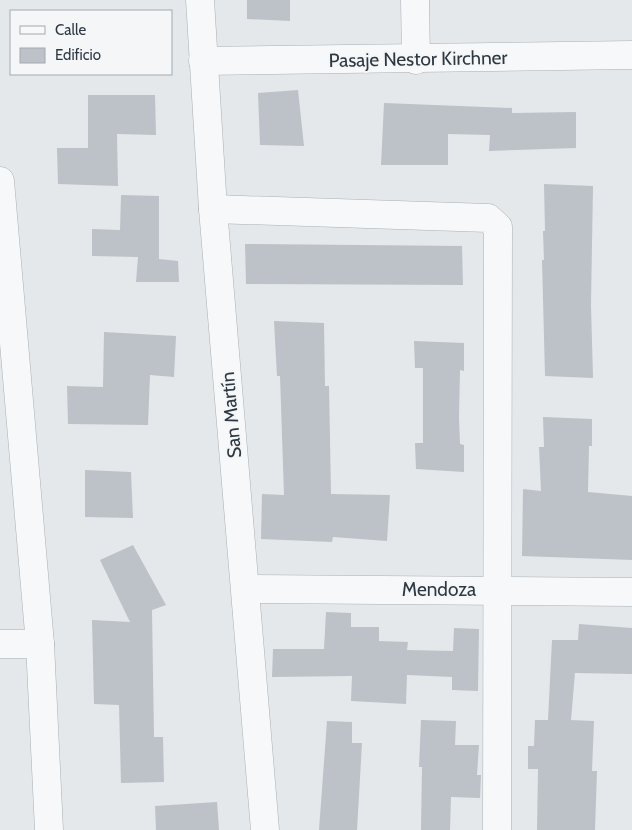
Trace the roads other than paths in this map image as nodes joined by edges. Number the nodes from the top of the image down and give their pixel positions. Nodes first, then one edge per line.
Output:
1 (200, 0) edge
2 (415, 0) edge
3 (632, 55) edge
4 (416, 60) junction
5 (204, 61) junction
6 (0, 182) edge
7 (213, 208) junction
8 (5, 289) edge
9 (246, 589) junction
10 (499, 590) junction
11 (632, 592) edge
12 (0, 644) edge
13 (40, 644) junction
14 (49, 830) edge
15 (265, 830) edge
16 (497, 830) edge

1 - 5 street, San Martín
2 - 4 street
3 - 4 street, Pasaje Nestor Kirchner
4 - 5 street, Pasaje Nestor Kirchner
5 - 7 street, San Martín
6 - 8 street
7 - 9 street, San Martín
7 - 10 street
8 - 13 street
9 - 10 street, Mendoza
9 - 15 street, San Martín
10 - 11 street, Mendoza
10 - 16 street
12 - 13 street
13 - 14 street

